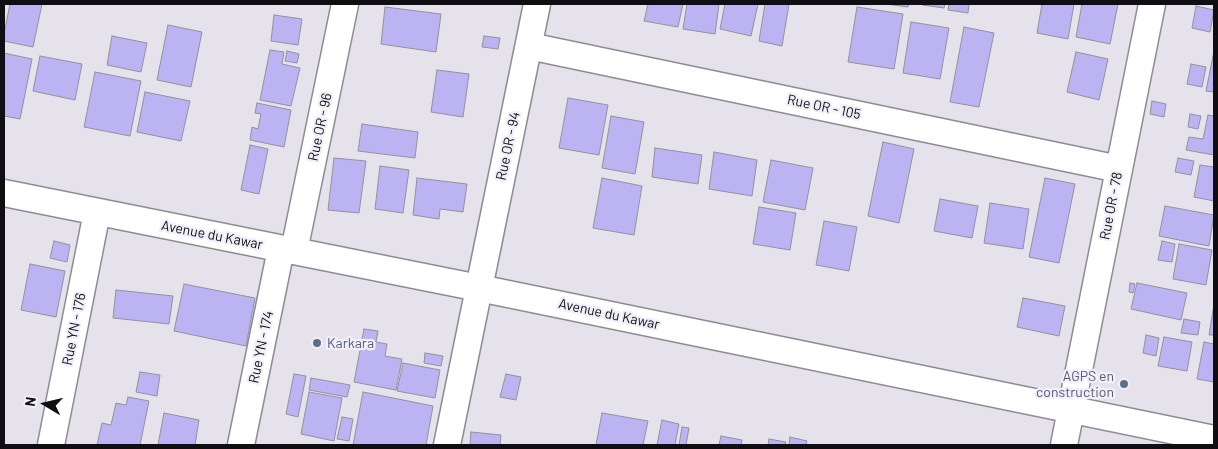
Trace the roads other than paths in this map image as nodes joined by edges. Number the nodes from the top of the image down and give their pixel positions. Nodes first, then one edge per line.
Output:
1 (538, 4) edge
2 (1152, 4) edge
3 (337, 5) edge
4 (529, 46) junction
5 (1119, 169) junction
6 (4, 193) edge
7 (97, 212) junction
8 (288, 250) junction
9 (479, 288) junction
10 (1071, 408) junction
11 (1214, 439) edge
12 (51, 445) edge
13 (241, 445) edge
14 (447, 445) edge
15 (1064, 445) edge

1 - 4 street, Rue OR - 94
2 - 5 street, Rue OR - 78
3 - 8 street, Rue OR - 96
4 - 5 street, Rue OR - 105
4 - 9 street, Rue OR - 94
5 - 10 street, Rue OR - 78
6 - 7 street, Avenue du Kawar
7 - 8 street, Avenue du Kawar
7 - 12 street, Rue YN - 176
8 - 9 street, Avenue du Kawar
8 - 13 street, Rue YN - 174
9 - 10 street, Avenue du Kawar
9 - 14 street, Rue OR - 94
10 - 11 street, Avenue du Kawar
10 - 15 street, Rue OR - 78

